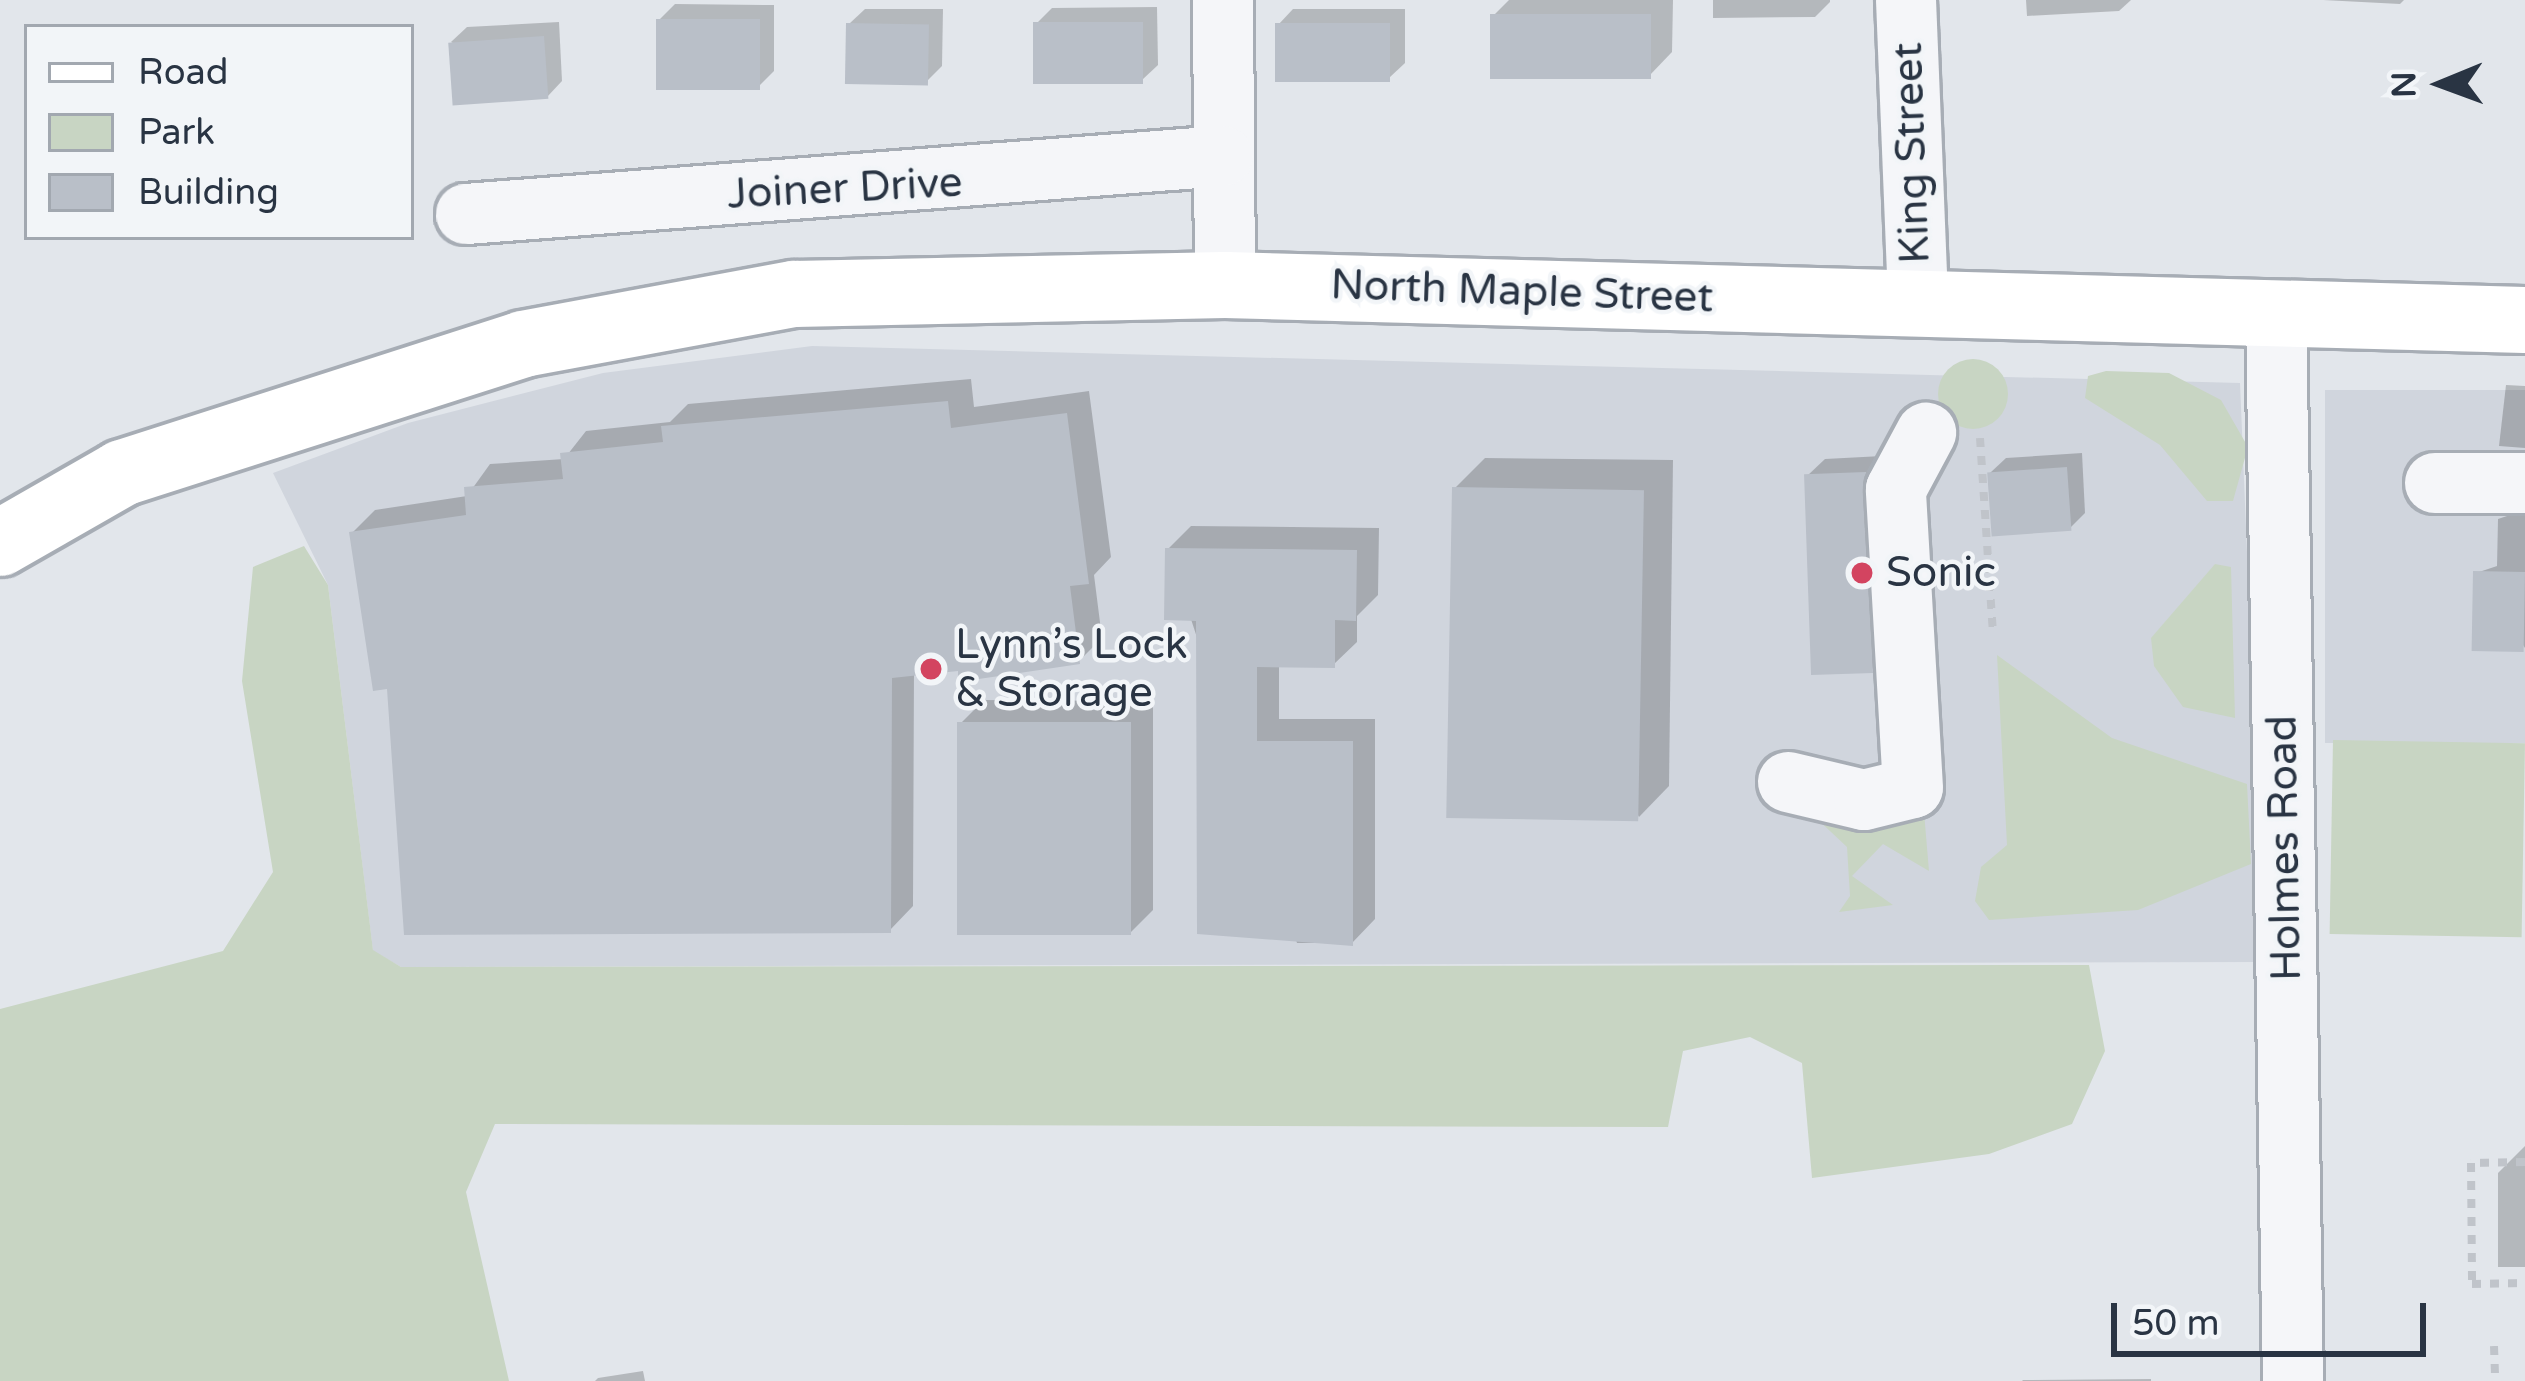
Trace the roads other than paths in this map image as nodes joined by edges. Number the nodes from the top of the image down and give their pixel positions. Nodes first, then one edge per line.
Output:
1 (1223, 0) edge
2 (1906, 0) edge
3 (1223, 156) junction
4 (466, 214) dead end
5 (1225, 285) junction
6 (1918, 305) junction
7 (2276, 314) junction
8 (2525, 320) edge
9 (1953, 436) road end
10 (2435, 483) dead end
11 (2525, 483) edge
12 (0, 543) edge
13 (1788, 782) dead end
14 (2293, 1381) edge

1 - 3 street
2 - 6 street, King Street
3 - 4 street, Joiner Drive
3 - 5 street
5 - 6 main road, North Maple Street
5 - 12 main road, North Maple Street
6 - 7 main road, North Maple Street
7 - 8 main road, North Maple Street
7 - 14 street, Holmes Road
9 - 13 street
10 - 11 street

